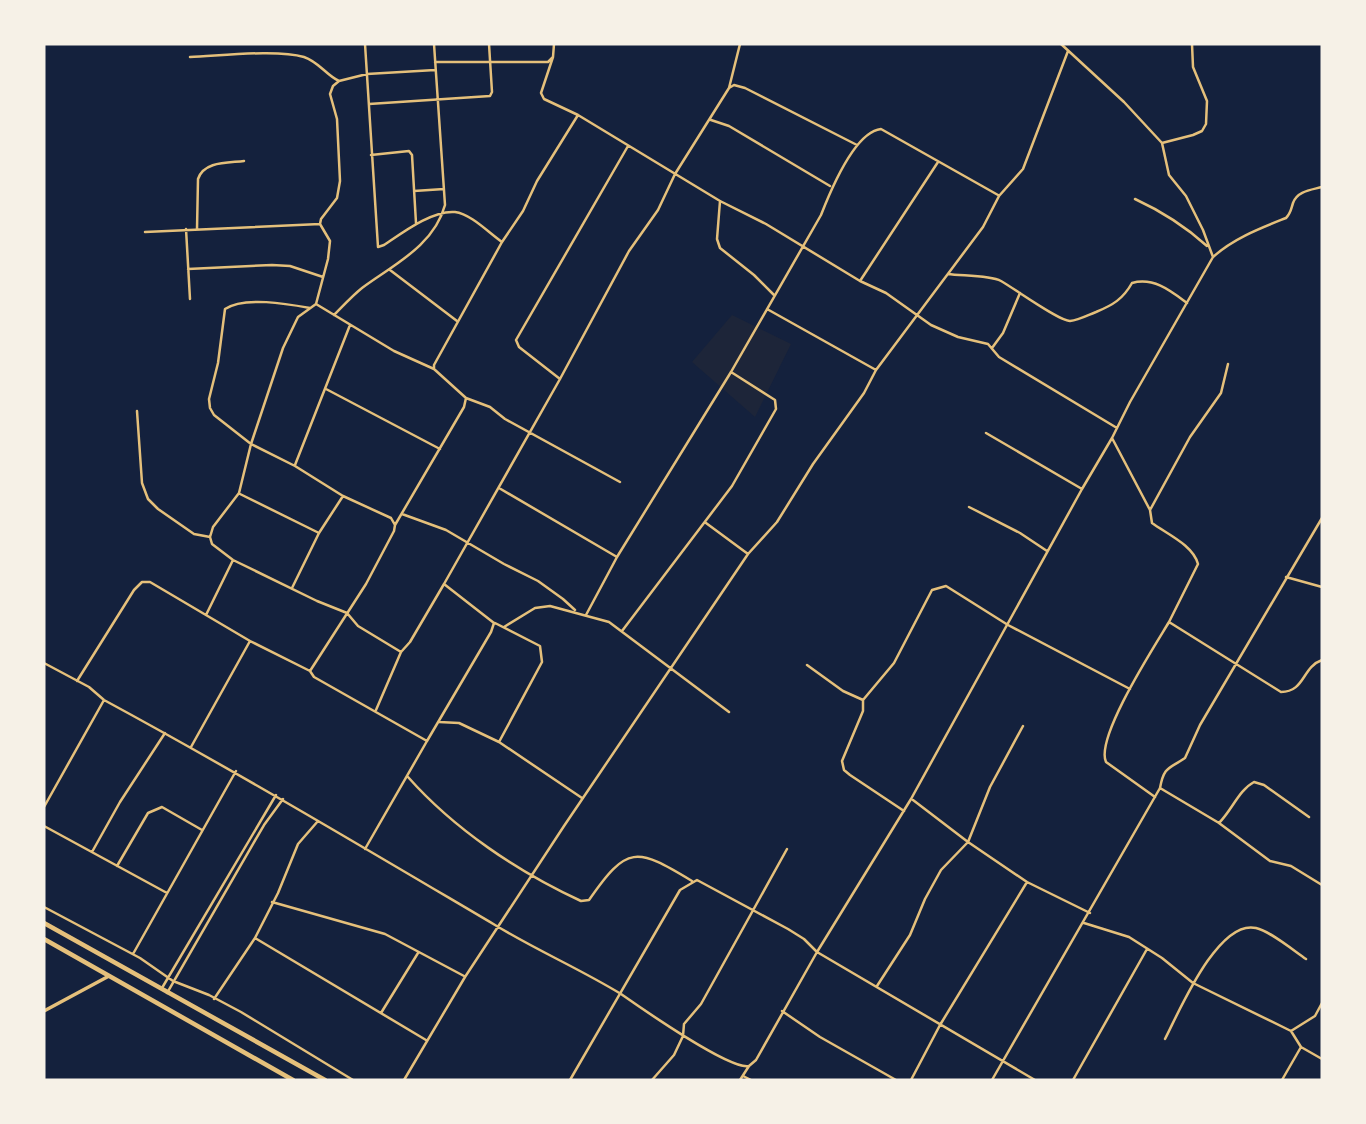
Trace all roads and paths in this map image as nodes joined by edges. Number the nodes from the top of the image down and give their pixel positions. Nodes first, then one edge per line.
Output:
1 (365, 44) edge
2 (434, 44) edge
3 (489, 44) edge
4 (554, 44) edge
5 (740, 44) edge
6 (1061, 44) edge
7 (1192, 44) edge
8 (1068, 51) junction
9 (190, 57) dead end
10 (553, 57) junction
11 (491, 61) junction
12 (435, 62) junction
13 (435, 70) junction
14 (367, 74) junction
15 (339, 80) junction
16 (729, 88) junction
17 (438, 101) junction
18 (369, 104) junction
19 (579, 115) junction
20 (711, 120) junction
21 (1162, 143) junction
22 (628, 145) junction
23 (858, 145) junction
24 (371, 155) junction
25 (244, 161) dead end
26 (938, 162) junction
27 (675, 174) junction
28 (831, 187) junction
29 (1322, 187) edge
30 (444, 189) junction
31 (414, 191) junction
32 (999, 196) junction
33 (1135, 199) dead end
34 (720, 201) junction
35 (443, 214) junction
36 (416, 223) junction
37 (320, 224) junction
38 (186, 229) junction
39 (197, 229) junction
40 (145, 232) dead end
41 (502, 242) junction
42 (802, 246) junction
43 (1209, 248) junction
44 (1213, 257) junction
45 (188, 269) junction
46 (390, 270) junction
47 (948, 274) junction
48 (323, 276) junction
49 (860, 281) junction
50 (1020, 293) junction
51 (774, 295) junction
52 (190, 299) dead end
53 (1187, 303) junction
54 (316, 304) junction
55 (310, 308) junction
56 (767, 309) junction
57 (334, 315) junction
58 (917, 315) junction
59 (458, 321) junction
60 (350, 325) junction
61 (992, 348) junction
62 (1228, 364) dead end
63 (434, 369) junction
64 (876, 370) junction
65 (731, 372) junction
66 (560, 379) junction
67 (326, 389) junction
68 (466, 398) junction
69 (137, 411) dead end
70 (1117, 428) junction
71 (529, 433) junction
72 (986, 433) dead end
73 (1112, 438) junction
74 (251, 444) junction
75 (440, 449) junction
76 (295, 466) junction
77 (620, 482) dead end
78 (498, 487) junction
79 (1082, 489) junction
80 (239, 493) junction
81 (343, 496) junction
82 (969, 507) dead end
83 (1150, 510) junction
84 (402, 514) junction
85 (1322, 518) edge
86 (706, 523) junction
87 (395, 525) junction
88 (319, 533) junction
89 (210, 537) junction
90 (467, 542) junction
91 (1047, 551) junction
92 (748, 554) junction
93 (617, 557) junction
94 (233, 559) junction
95 (1286, 576) junction
96 (444, 584) junction
97 (1322, 587) edge
98 (292, 588) junction
99 (577, 612) junction
100 (347, 614) junction
101 (206, 615) junction
102 (586, 615) junction
103 (1168, 622) junction
104 (494, 623) junction
105 (1008, 625) junction
106 (503, 627) junction
107 (622, 631) junction
108 (250, 641) junction
109 (401, 652) junction
110 (1322, 660) edge
111 (44, 663) edge
112 (1237, 663) junction
113 (807, 665) dead end
114 (670, 668) junction
115 (310, 671) junction
116 (77, 681) junction
117 (1130, 689) junction
118 (104, 700) junction
119 (863, 700) junction
120 (376, 712) junction
121 (729, 712) dead end
122 (439, 722) junction
123 (1023, 726) dead end
124 (165, 733) junction
125 (427, 741) junction
126 (499, 743) junction
127 (191, 747) junction
128 (236, 771) junction
129 (408, 777) junction
130 (1160, 788) junction
131 (276, 795) junction
132 (1155, 797) junction
133 (283, 799) junction
134 (582, 799) junction
135 (911, 799) junction
136 (44, 807) edge
137 (904, 811) junction
138 (1309, 817) dead end
139 (318, 821) junction
140 (1219, 823) junction
141 (44, 825) edge
142 (203, 831) junction
143 (968, 842) junction
144 (365, 849) junction
145 (787, 849) dead end
146 (92, 852) junction
147 (117, 866) junction
148 (532, 875) junction
149 (692, 881) junction
150 (1027, 882) junction
151 (1322, 885) edge
152 (167, 893) junction
153 (272, 902) junction
154 (44, 907) edge
155 (752, 911) junction
156 (1090, 913) junction
157 (44, 923) edge
158 (1084, 923) junction
159 (498, 927) junction
160 (255, 938) junction
161 (44, 939) edge
162 (1147, 949) junction
163 (817, 952) junction
164 (418, 953) junction
165 (133, 955) junction
166 (1306, 959) dead end
167 (109, 976) junction
168 (168, 977) junction
169 (465, 977) junction
170 (173, 981) junction
171 (1193, 983) junction
172 (877, 986) junction
173 (161, 989) junction
174 (167, 993) junction
175 (620, 994) junction
176 (215, 999) junction
177 (1322, 1003) edge
178 (44, 1011) edge
179 (782, 1011) junction
180 (381, 1013) junction
181 (940, 1025) junction
182 (1291, 1031) junction
183 (683, 1036) junction
184 (1166, 1039) dead end
185 (427, 1041) junction
186 (1301, 1047) junction
187 (1322, 1059) edge
188 (1003, 1062) junction
189 (749, 1066) junction
190 (741, 1078) edge
191 (293, 1080) edge
192 (325, 1080) edge
193 (353, 1080) edge
194 (404, 1080) edge
195 (570, 1080) edge
196 (652, 1080) edge
197 (751, 1080) edge
198 (896, 1080) edge
199 (911, 1080) edge
200 (992, 1080) edge
201 (1035, 1080) edge
202 (1073, 1080) edge
203 (1282, 1080) edge

1 - 14 street
2 - 12 street
3 - 11 street
4 - 10 street
5 - 16 street
6 - 8 street
7 - 21 street
8 - 21 street
8 - 32 street
9 - 15 street
10 - 11 street
10 - 19 street
11 - 12 street
11 - 17 street
12 - 13 street
13 - 14 street
13 - 17 street
14 - 15 street
14 - 18 street
15 - 37 street
16 - 20 street
16 - 23 street
17 - 18 street
17 - 30 street
18 - 24 street
19 - 22 street
19 - 41 street
20 - 27 street
20 - 28 street
21 - 43 street
22 - 27 street
22 - 66 street
23 - 26 street
23 - 28 street
24 - 31 street
24 - 36 street
25 - 39 street
26 - 32 street
26 - 49 street
27 - 34 street
27 - 66 street
28 - 42 street
29 - 44 street
30 - 31 street
30 - 35 street
31 - 36 street
32 - 47 street
33 - 43 street
34 - 42 street
34 - 51 street
35 - 36 street
35 - 41 street
35 - 46 street
37 - 39 street
37 - 48 street
38 - 39 street
38 - 40 street
38 - 45 street
41 - 59 street
42 - 49 street
42 - 51 street
43 - 44 street
44 - 53 street
45 - 48 street
45 - 52 street
46 - 57 street
46 - 59 street
47 - 50 street
47 - 58 street
48 - 54 street
49 - 58 street
50 - 53 street
50 - 61 street
51 - 56 street
53 - 70 street
54 - 55 street
54 - 57 street
55 - 74 street
55 - 74 street
56 - 64 street
56 - 65 street
57 - 60 street
58 - 61 street
58 - 64 street
59 - 63 street
60 - 63 street
60 - 67 street
61 - 70 street
62 - 83 street
63 - 68 street
64 - 92 street
65 - 86 street
65 - 93 street
66 - 71 street
67 - 75 street
67 - 76 street
68 - 71 street
68 - 75 street
69 - 89 street
70 - 73 street
71 - 77 street
71 - 78 street
72 - 79 street
73 - 79 street
73 - 83 street
74 - 76 street
74 - 80 street
75 - 84 street
76 - 81 street
78 - 90 street
78 - 93 street
79 - 91 street
80 - 88 street
80 - 89 street
81 - 87 street
81 - 88 street
82 - 91 street
83 - 103 street
84 - 87 street
84 - 90 street
85 - 95 street
86 - 92 street
86 - 107 street
87 - 100 street
88 - 98 street
89 - 94 street
90 - 96 street
90 - 99 street
91 - 105 street
92 - 114 street
93 - 102 street
94 - 98 street
94 - 101 street
95 - 97 street
95 - 112 street
96 - 104 street
96 - 109 street
98 - 100 street
99 - 102 street
99 - 106 street
100 - 109 street
100 - 115 street
101 - 108 street
101 - 116 street
102 - 107 street
103 - 112 street
103 - 117 street
104 - 106 street
104 - 122 street
105 - 117 street
105 - 119 street
105 - 135 street
106 - 126 street
107 - 114 street
108 - 115 street
108 - 127 street
109 - 120 street
110 - 112 street
111 - 116 street
112 - 130 street
113 - 119 street
114 - 121 street
114 - 134 street
115 - 120 street
116 - 118 street
117 - 132 street
118 - 124 street
118 - 136 street
119 - 137 street
120 - 125 street
122 - 125 street
122 - 126 street
123 - 143 street
124 - 127 street
124 - 146 street
125 - 129 street
126 - 134 street
127 - 128 street
128 - 131 street
128 - 142 street
129 - 144 street
129 - 148 street
130 - 132 street
130 - 140 street
131 - 133 street
131 - 168 street
132 - 156 street
133 - 139 street
133 - 170 street
134 - 148 street
135 - 137 street
135 - 143 street
137 - 163 street
138 - 140 street
139 - 144 street
139 - 153 street
140 - 151 street
141 - 146 street
142 - 147 street
142 - 152 street
143 - 150 street
143 - 172 street
144 - 159 street
145 - 155 street
146 - 147 street
147 - 152 street
148 - 149 street
148 - 159 street
149 - 155 street
149 - 175 street
150 - 156 street
150 - 181 street
152 - 165 street
153 - 160 street
153 - 164 street
154 - 165 street
155 - 163 street
155 - 183 street
156 - 158 street
157 - 173 main road
158 - 162 street
158 - 188 street
159 - 169 street
159 - 175 street
160 - 176 street
160 - 180 street
161 - 167 main road
162 - 171 street
162 - 202 street
163 - 172 street
163 - 179 street
164 - 169 street
164 - 180 street
165 - 168 street
166 - 171 street
167 - 178 street
167 - 191 main road
168 - 170 street
168 - 173 street
169 - 185 street
170 - 174 street
170 - 176 street
171 - 182 street
171 - 184 street
172 - 181 street
173 - 174 main road
174 - 192 main road
175 - 183 street
175 - 195 street
176 - 193 street
177 - 182 street
179 - 189 street
179 - 198 street
180 - 185 street
181 - 188 street
181 - 199 street
182 - 186 street
183 - 189 street
183 - 196 street
185 - 194 street
186 - 187 street
186 - 203 street
188 - 200 street
188 - 201 street
189 - 190 street
190 - 197 street

